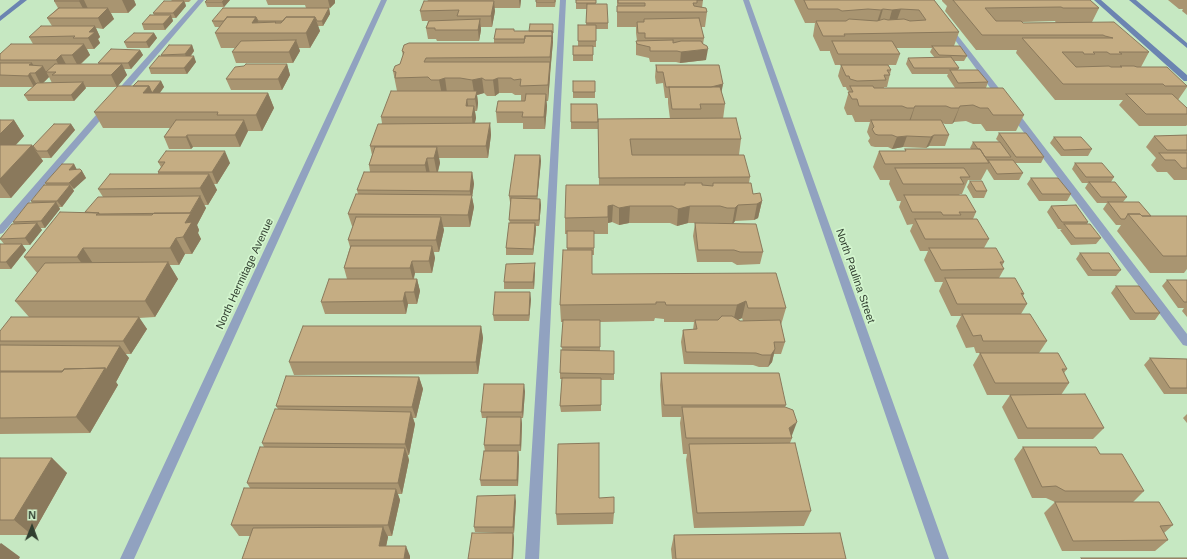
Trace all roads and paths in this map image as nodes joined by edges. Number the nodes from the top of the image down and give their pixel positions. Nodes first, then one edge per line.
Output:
1 (24, 0) edge
2 (201, 0) edge
3 (384, 0) edge
4 (563, 0) edge
5 (746, 0) edge
6 (1097, 0) edge
7 (1132, 0) edge
8 (0, 19) edge
9 (942, 19) edge
10 (1187, 46) edge
11 (1187, 79) edge
12 (0, 231) edge
13 (1187, 342) edge
14 (127, 559) edge
15 (532, 559) edge
16 (942, 559) edge

1 - 8 main road
2 - 12 street
3 - 14 street, North Hermitage Avenue
4 - 15 street
5 - 16 street, North Paulina Street
6 - 11 main road
7 - 10 main road
9 - 13 street

